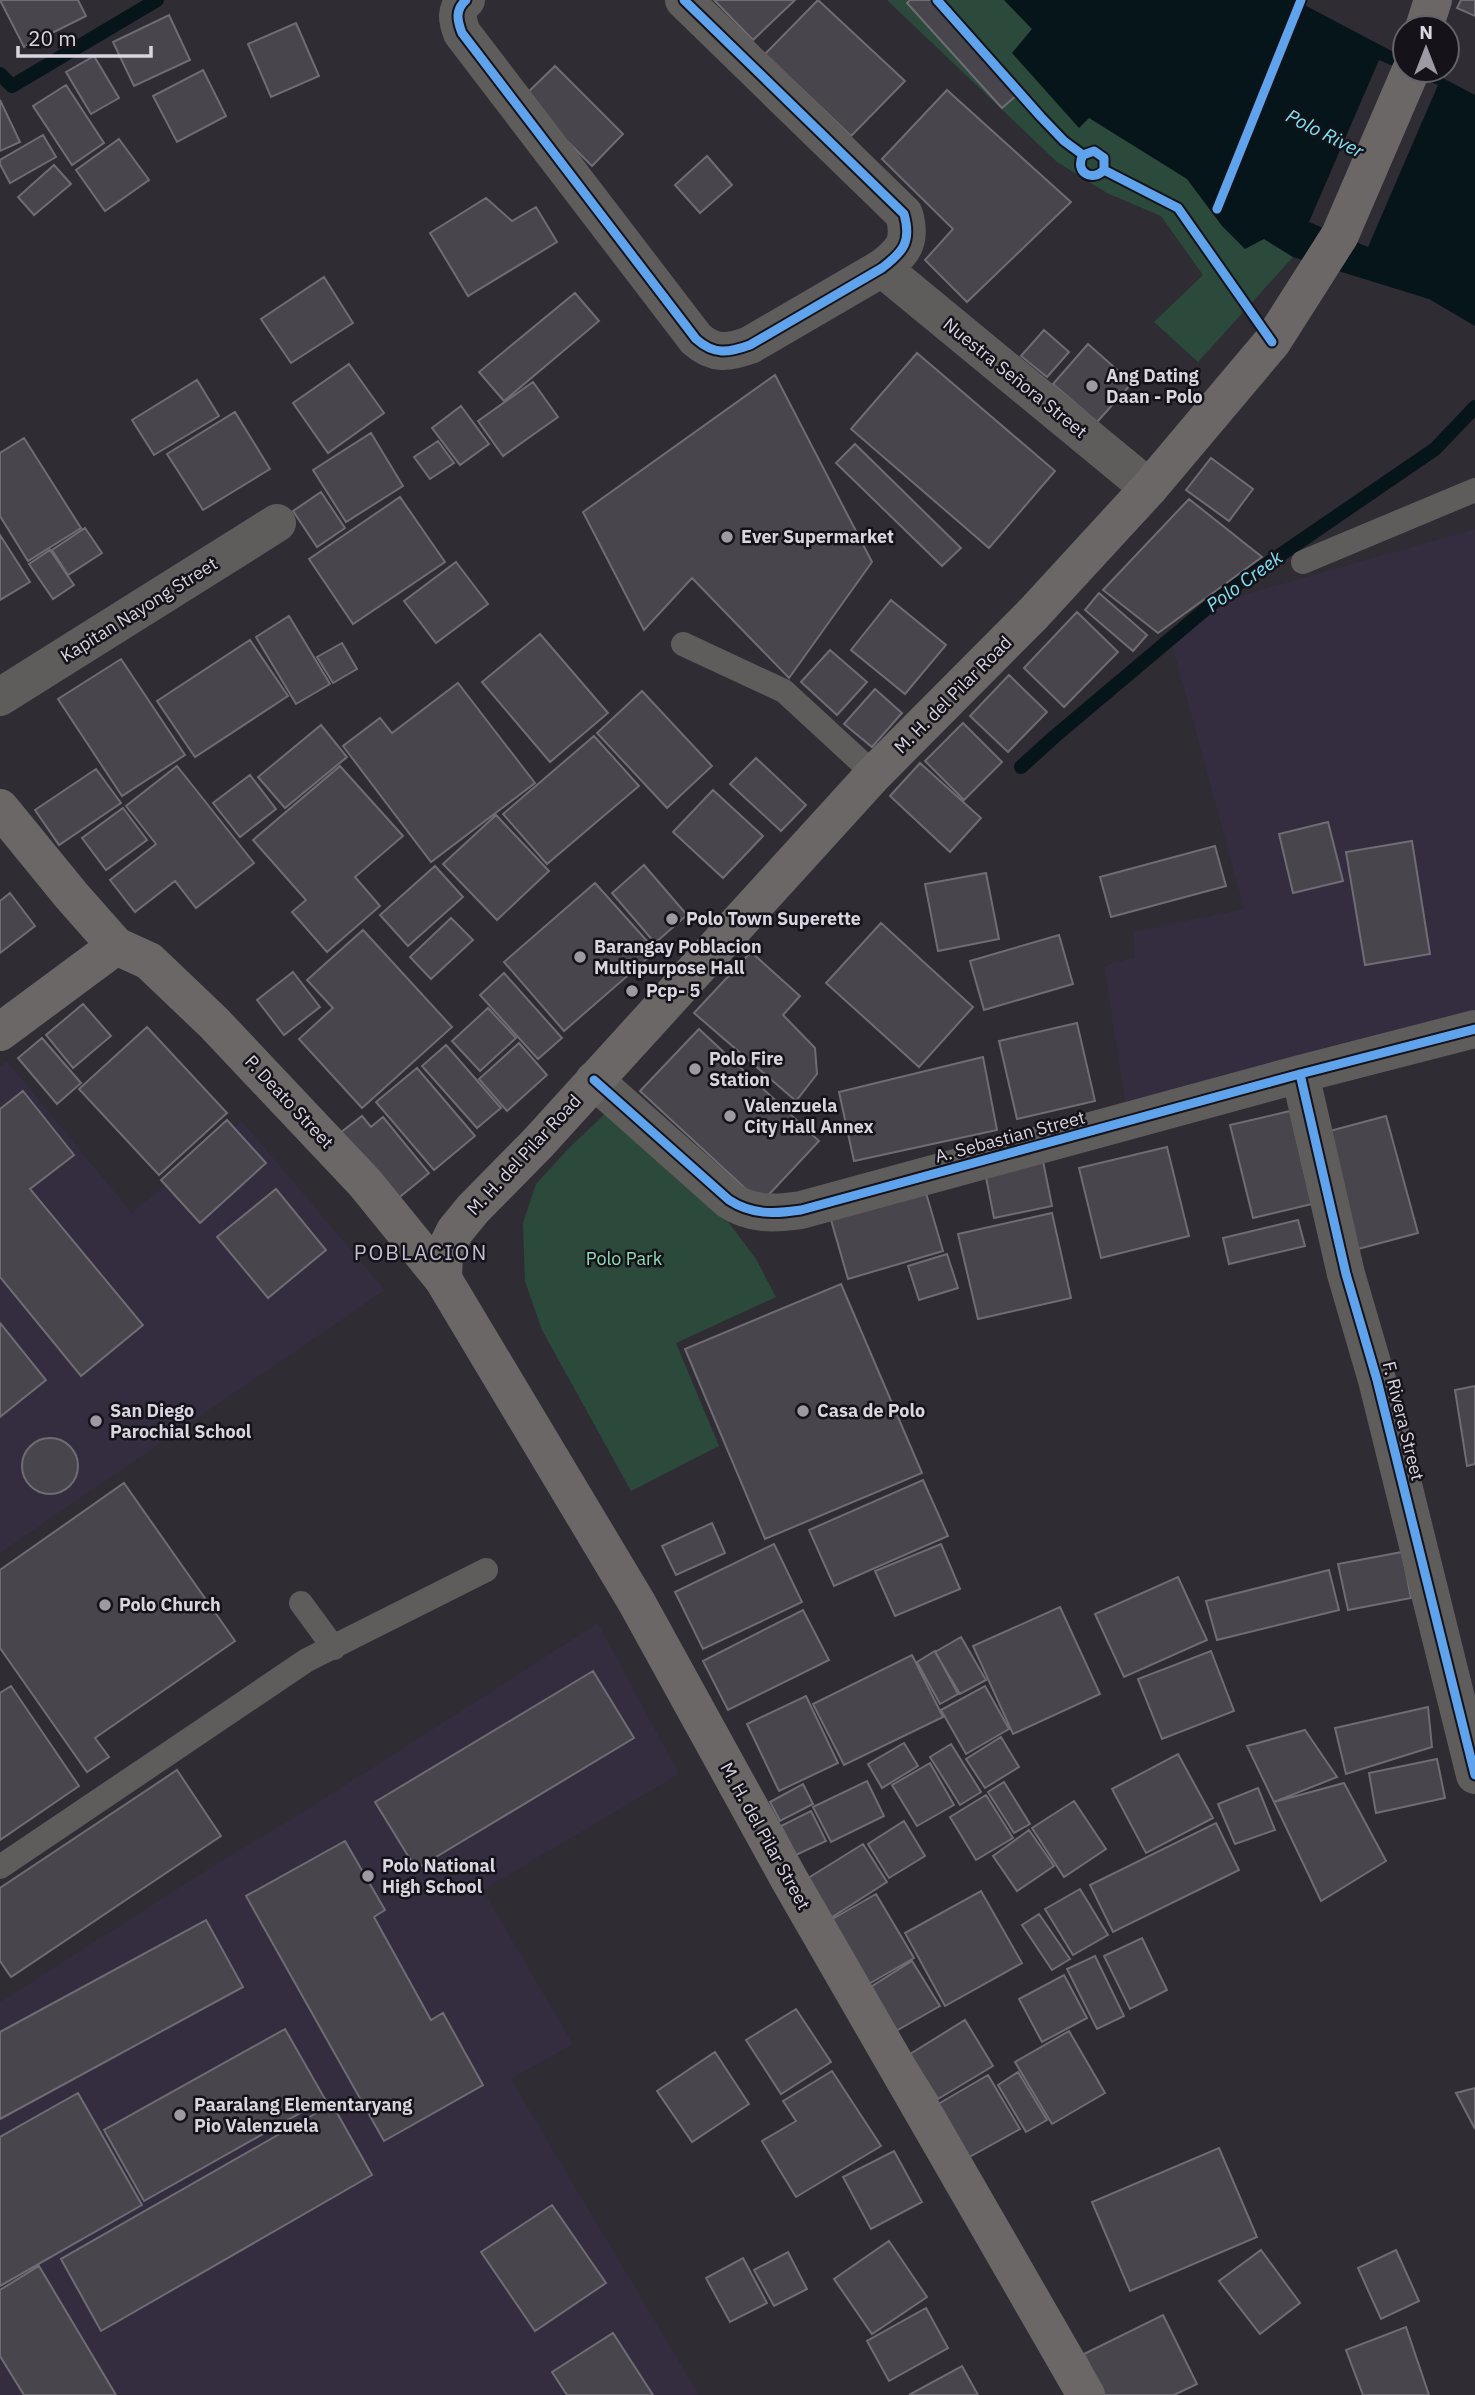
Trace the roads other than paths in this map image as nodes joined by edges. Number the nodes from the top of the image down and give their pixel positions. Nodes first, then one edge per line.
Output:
1 (466, 0) edge
2 (684, 0) edge
3 (1406, 84) edge
4 (882, 268) junction
5 (1149, 488) junction
6 (1475, 490) edge
7 (277, 523) dead end
8 (1303, 562) dead end
9 (683, 644) dead end
10 (0, 696) edge
11 (874, 774) junction
12 (0, 808) edge
13 (117, 946) junction
14 (1475, 1029) edge
15 (0, 1032) edge
16 (1300, 1074) junction
17 (594, 1080) junction
18 (443, 1279) junction
19 (486, 1570) dead end
20 (302, 1603) dead end
21 (334, 1648) junction
22 (1475, 1775) edge
23 (0, 1867) edge
24 (1086, 2395) edge

1 - 4 street
2 - 4 street
3 - 5 main road, M. H. del Pilar Road
4 - 5 street, Nuestra Señora Street
5 - 11 main road, M. H. del Pilar Road
6 - 8 lane
7 - 10 street, Kapitan Nayong Street
9 - 11 lane
11 - 17 main road, M. H. del Pilar Road
12 - 13 main road
13 - 15 main road
13 - 18 main road, P. Deato Street
14 - 16 street, A. Sebastian Street
16 - 17 street, A. Sebastian Street
16 - 22 street, F. Rivera Street
17 - 18 main road, M. H. del Pilar Road
18 - 24 main road, M. H. del Pilar Street
19 - 21 lane
20 - 21 lane
21 - 23 lane

